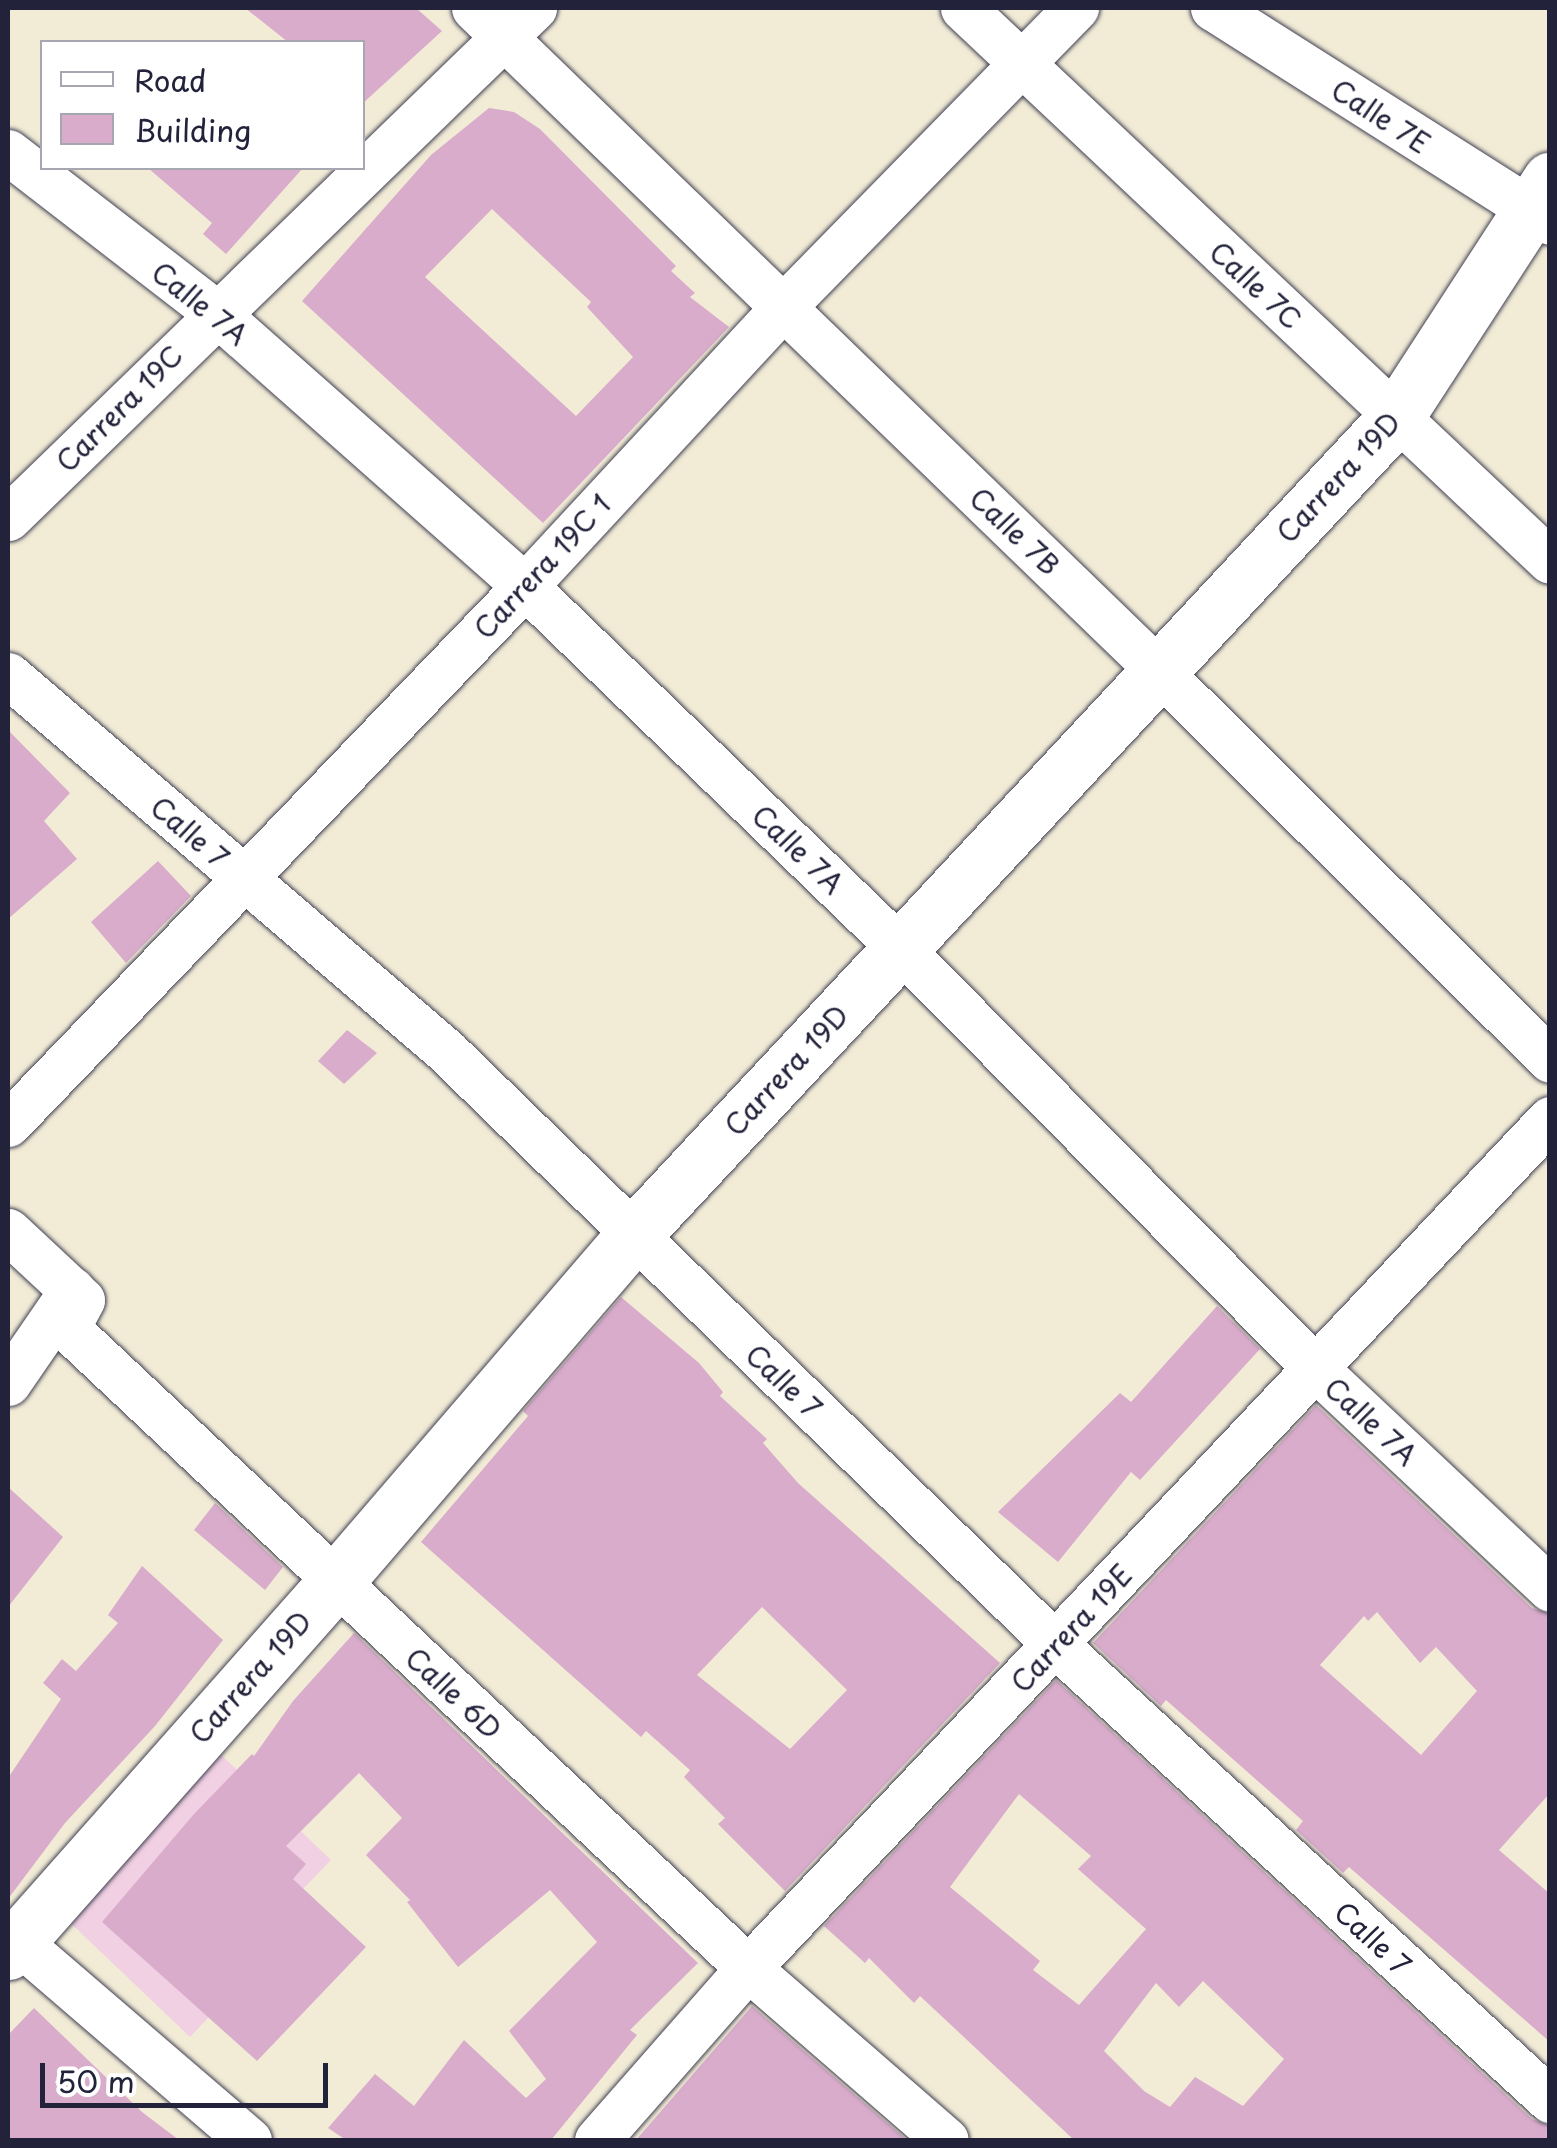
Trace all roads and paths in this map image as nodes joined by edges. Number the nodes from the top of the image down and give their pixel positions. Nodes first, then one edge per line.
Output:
1 (963, 8) edge
2 (1076, 8) edge
3 (1212, 8) edge
4 (505, 18) edge
5 (1023, 66) junction
6 (8, 152) edge
7 (365, 160) edge
8 (355, 170) edge
9 (1543, 205) edge
10 (783, 306) junction
11 (215, 312) junction
12 (1396, 417) junction
13 (8, 518) edge
14 (1550, 561) edge
15 (525, 586) junction
16 (1158, 668) junction
17 (8, 675) edge
18 (243, 878) junction
19 (900, 948) junction
20 (1550, 1060) edge
21 (1550, 1120) edge
22 (8, 1124) edge
23 (8, 1232) edge
24 (634, 1234) junction
25 (72, 1290) junction
26 (1314, 1367) junction
27 (8, 1383) edge
28 (336, 1582) junction
29 (1550, 1589) edge
30 (1056, 1645) junction
31 (11, 1942) edge
32 (748, 1968) junction
33 (1550, 2100) edge
34 (248, 2140) edge
35 (597, 2140) edge
36 (946, 2140) edge

1 - 5 street, Calle 7C
2 - 5 street, Carrera 19C 1
3 - 9 street, Calle 7E
4 - 7 street, Carrera 19C
4 - 10 street, Calle 7B
5 - 10 street, Carrera 19C 1
5 - 12 street, Calle 7C
6 - 11 street, Calle 7A
8 - 11 street, Carrera 19C
9 - 12 street, Carrera 19D
10 - 15 street, Carrera 19C 1
10 - 16 street, Calle 7B
11 - 13 street, Carrera 19C
11 - 15 street, Calle 7A
12 - 14 street, Calle 7C
12 - 16 street, Carrera 19D
15 - 18 street, Carrera 19C 1
15 - 19 street, Calle 7A
16 - 19 street, Carrera 19D
16 - 20 street, Calle 7B
17 - 18 street, Calle 7
18 - 22 street, Carrera 19C 1
18 - 24 street, Calle 7
19 - 24 street, Carrera 19D
19 - 26 street, Calle 7A
21 - 26 street, Carrera 19E
23 - 25 street
24 - 28 street, Carrera 19D
24 - 30 street, Calle 7
25 - 27 street
25 - 28 street, Calle 6D
26 - 29 street, Calle 7A
26 - 30 street, Carrera 19E
28 - 31 street, Carrera 19D
28 - 32 street, Calle 6D
30 - 32 street, Carrera 19E
30 - 33 street, Calle 7
31 - 34 street
32 - 35 street, Carrera 19E
32 - 36 street, Calle 6D

